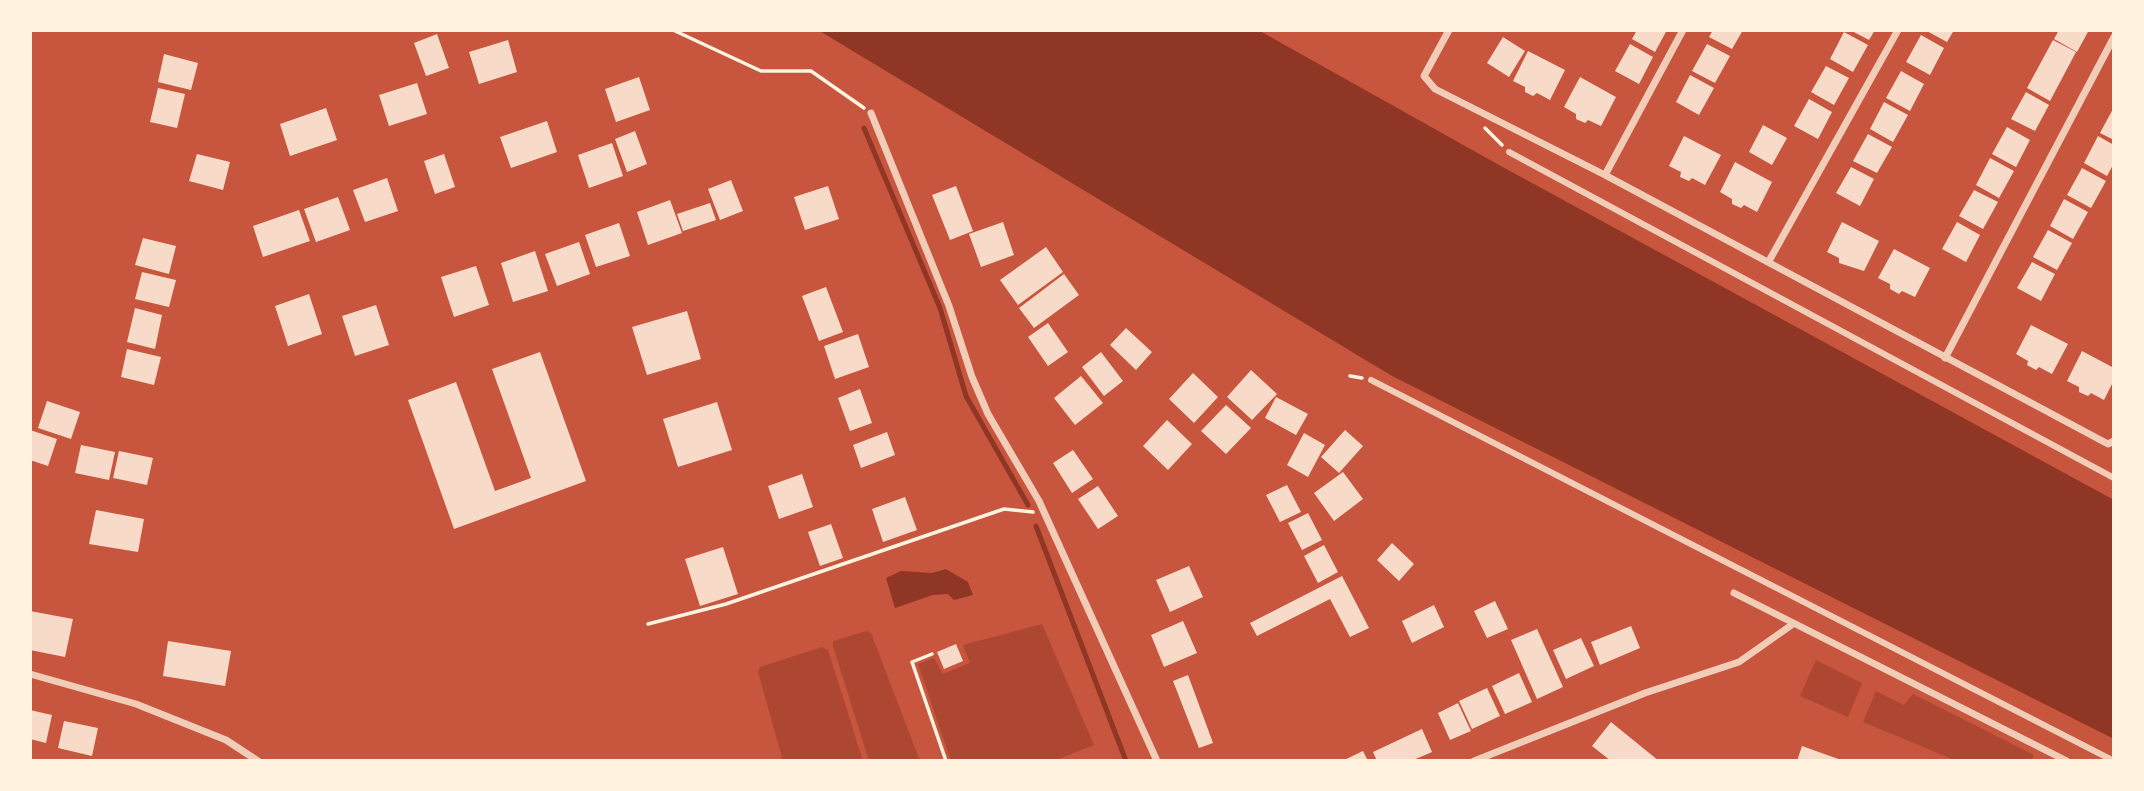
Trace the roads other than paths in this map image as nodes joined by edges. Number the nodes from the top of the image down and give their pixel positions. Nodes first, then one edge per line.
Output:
1 (1449, 30) edge
2 (1683, 30) edge
3 (1898, 30) edge
4 (2114, 37) edge
5 (871, 113) road end
6 (1508, 152) dead end
7 (1605, 175) junction
8 (1769, 261) junction
9 (1945, 358) junction
10 (1371, 380) dead end
11 (2114, 442) edge
12 (2114, 478) edge
13 (1734, 593) dead end
14 (1793, 624) junction
15 (30, 674) edge
16 (258, 761) edge
17 (1157, 761) edge
18 (1474, 761) edge
19 (2067, 761) edge
20 (2114, 761) edge

1 - 7 street
2 - 7 street
3 - 8 street
4 - 9 street
5 - 17 street
6 - 12 street
7 - 8 street
8 - 9 street
9 - 11 street
10 - 20 street
13 - 14 street
14 - 18 street
14 - 19 street
15 - 16 street

